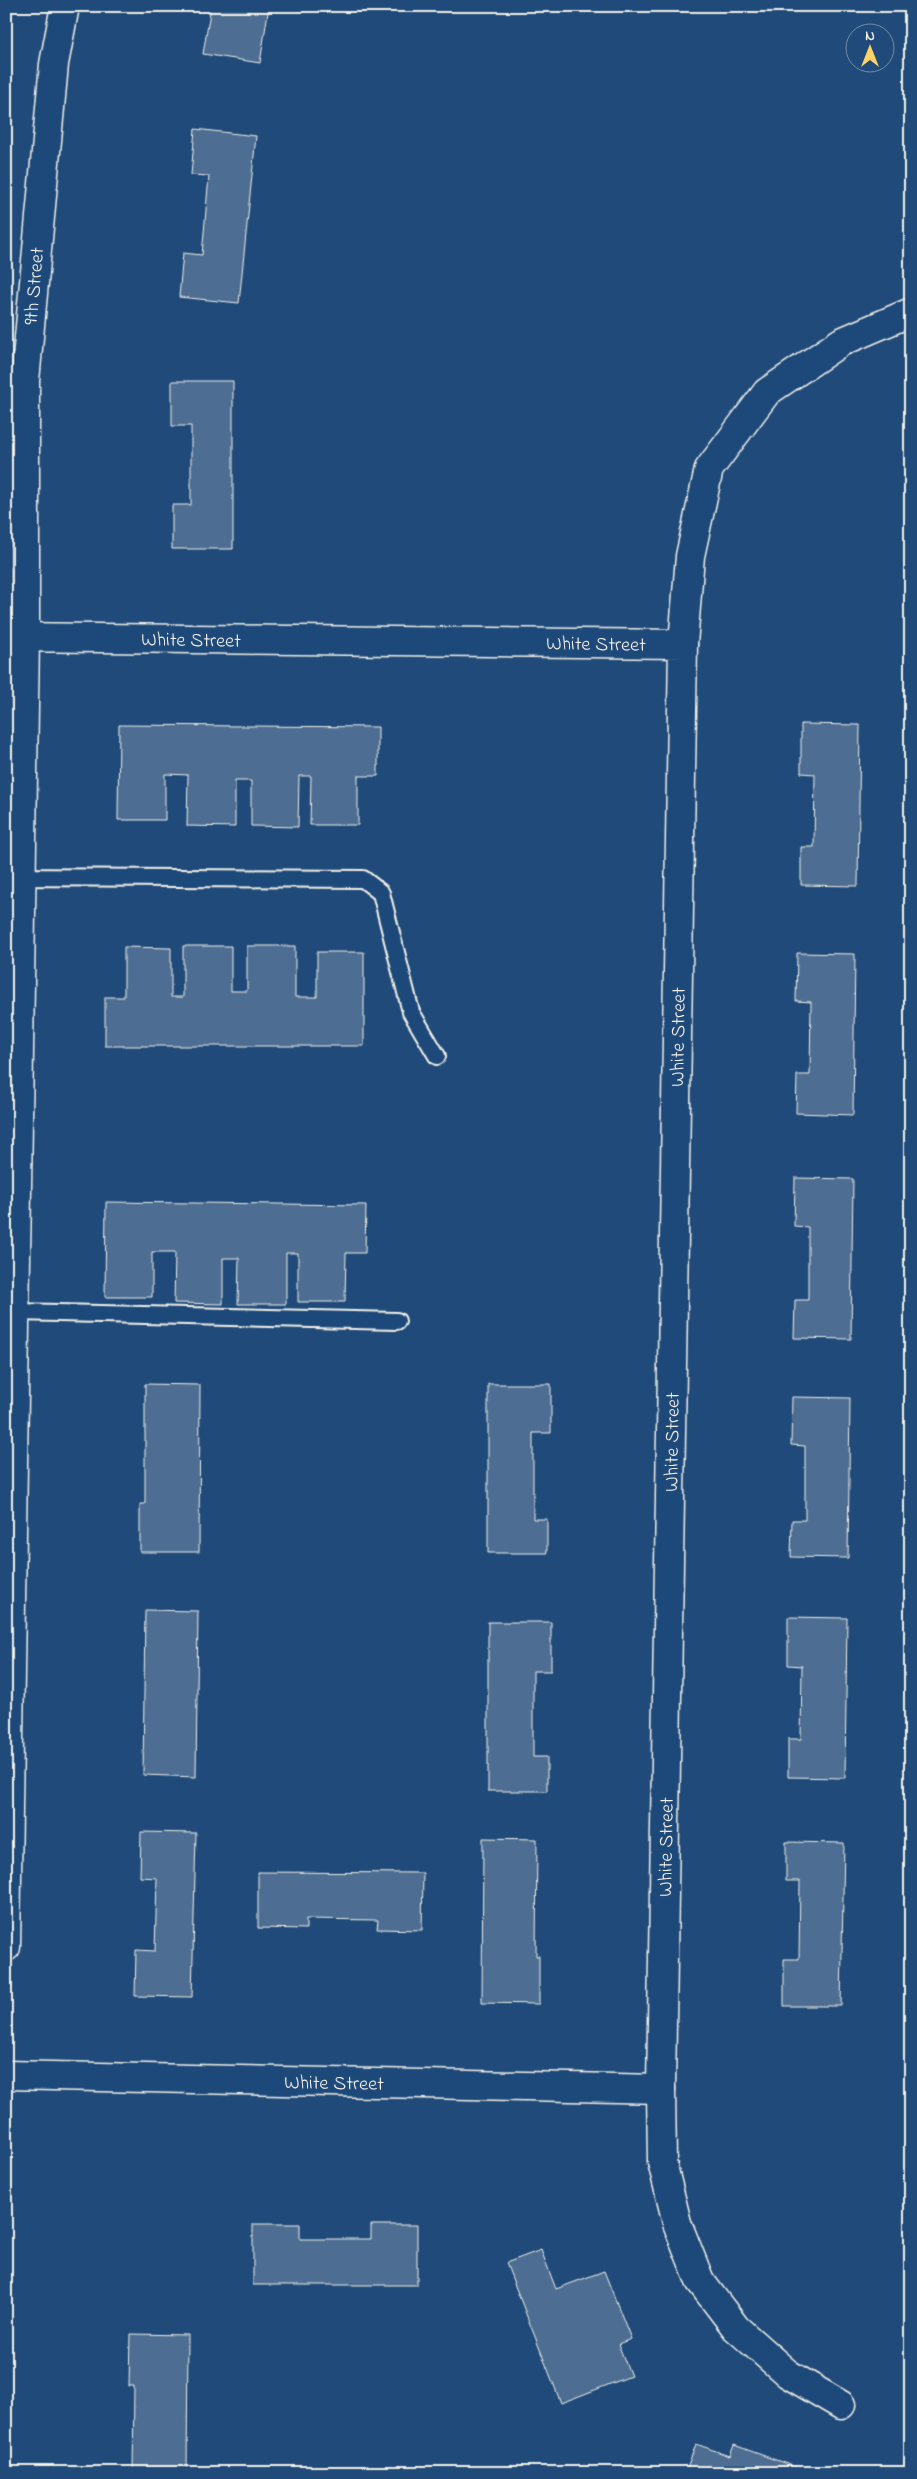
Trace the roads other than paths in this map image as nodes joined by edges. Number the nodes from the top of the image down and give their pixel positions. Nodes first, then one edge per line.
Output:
1 (65, 6) edge
2 (911, 312) edge
3 (15, 381) edge
4 (16, 637) edge
5 (683, 644) junction
6 (14, 877) edge
7 (437, 1056) dead end
8 (15, 1312) junction
9 (397, 1321) dead end
10 (11, 1350) edge
11 (7, 1830) edge
12 (6, 1947) edge
13 (6, 2075) edge
14 (661, 2089) junction
15 (841, 2404) dead end

1 - 3 street, 9th Street
2 - 5 street
3 - 4 street, 9th Street
4 - 5 street, White Street
4 - 6 street, 9th Street
5 - 14 street, White Street
6 - 7 lane
6 - 8 street, 9th Street
8 - 9 lane
8 - 10 street, 9th Street
10 - 11 street, 9th Street
11 - 12 street, 9th Street
13 - 14 street, White Street
14 - 15 street, White Street

